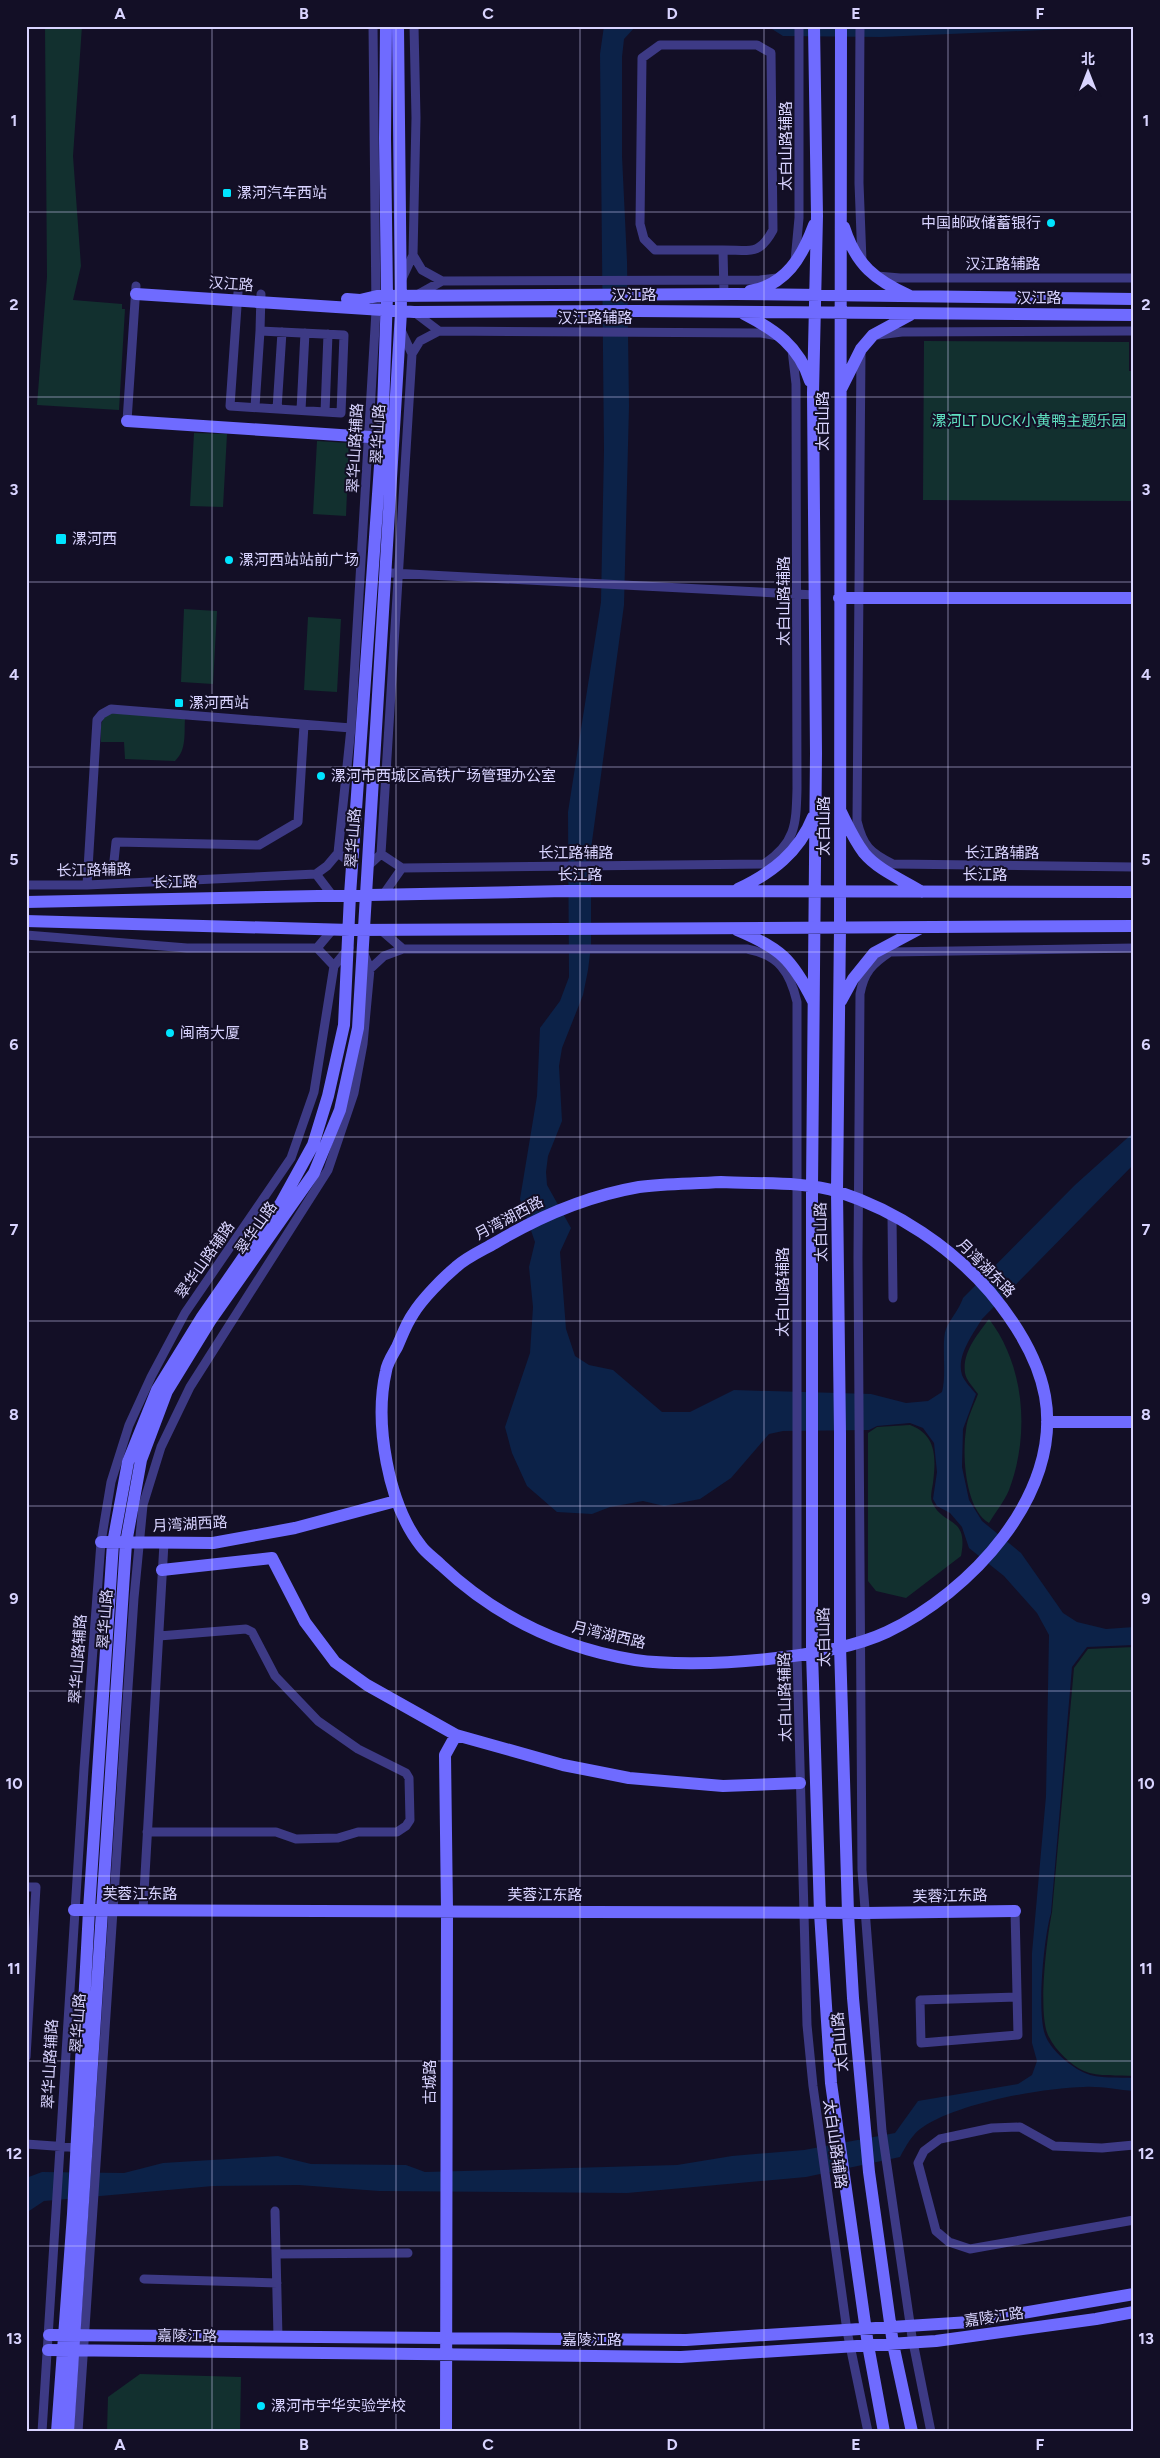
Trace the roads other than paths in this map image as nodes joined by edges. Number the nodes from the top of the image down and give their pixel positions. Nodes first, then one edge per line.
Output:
1 (373, 26) edge
2 (386, 26) edge
3 (398, 26) edge
4 (414, 26) edge
5 (799, 26) edge
6 (814, 26) edge
7 (841, 26) edge
8 (860, 26) edge
9 (817, 216) junction
10 (841, 216) junction
11 (723, 250) junction
12 (413, 255) junction
13 (862, 265) junction
14 (794, 266) junction
15 (873, 276) junction
16 (783, 277) junction
17 (1134, 278) edge
18 (402, 279) junction
19 (723, 280) junction
20 (442, 281) junction
21 (136, 290) joint
22 (729, 294) junction
23 (238, 296) junction
24 (382, 296) junction
25 (401, 296) junction
26 (414, 296) junction
27 (815, 297) junction
28 (840, 297) junction
29 (261, 298) junction
30 (914, 298) junction
31 (1134, 299) edge
32 (381, 311) junction
33 (401, 312) junction
34 (414, 312) junction
35 (739, 312) junction
36 (815, 313) junction
37 (840, 313) junction
38 (912, 314) junction
39 (1134, 315) edge
40 (400, 328) junction
41 (260, 331) junction
42 (439, 331) junction
43 (1134, 331) edge
44 (282, 332) junction
45 (305, 333) junction
46 (328, 334) junction
47 (873, 335) junction
48 (787, 340) junction
49 (861, 348) junction
50 (412, 354) junction
51 (813, 393) junction
52 (839, 393) junction
53 (255, 407) junction
54 (277, 409) junction
55 (301, 410) junction
56 (325, 412) junction
57 (126, 421) joint
58 (370, 437) junction
59 (391, 573) junction
60 (798, 594) junction
61 (815, 595) junction
62 (839, 598) junction
63 (859, 598) junction
64 (1134, 598) edge
65 (304, 725) junction
66 (351, 728) junction
67 (840, 809) junction
68 (816, 810) junction
69 (338, 853) junction
70 (780, 853) joint
71 (381, 854) junction
72 (352, 864) junction
73 (368, 866) junction
74 (1134, 867) edge
75 (402, 868) junction
76 (88, 870) junction
77 (316, 874) junction
78 (26, 884) edge
79 (86, 885) junction
80 (815, 891) junction
81 (734, 892) junction
82 (840, 892) junction
83 (922, 892) junction
84 (1134, 892) edge
85 (350, 894) junction
86 (332, 895) junction
87 (366, 895) junction
88 (383, 895) junction
89 (26, 902) edge
90 (26, 922) edge
91 (1134, 926) edge
92 (733, 928) junction
93 (815, 928) junction
94 (840, 928) junction
95 (921, 928) junction
96 (333, 929) junction
97 (350, 930) junction
98 (365, 930) junction
99 (381, 930) junction
100 (26, 936) edge
101 (318, 948) junction
102 (349, 948) junction
103 (1134, 948) edge
104 (403, 949) junction
105 (363, 951) junction
106 (334, 966) junction
107 (370, 969) junction
108 (814, 1003) junction
109 (840, 1004) junction
110 (798, 1186) junction
111 (812, 1187) junction
112 (837, 1191) junction
113 (858, 1200) junction
114 (892, 1217) junction
115 (894, 1298) dead end
116 (1047, 1422) junction
117 (1134, 1422) edge
118 (396, 1501) junction
119 (114, 1542) junction
120 (140, 1543) junction
121 (164, 1543) junction
122 (162, 1570) junction
123 (159, 1636) junction
124 (859, 1642) junction
125 (840, 1646) junction
126 (812, 1652) junction
127 (797, 1655) junction
128 (456, 1735) junction
129 (800, 1784) junction
130 (147, 1832) junction
131 (26, 1887) edge
132 (74, 1910) junction
133 (101, 1910) junction
134 (142, 1910) junction
135 (447, 1911) junction
136 (1015, 1911) joint
137 (803, 1913) junction
138 (820, 1913) junction
139 (848, 1913) junction
140 (865, 1913) junction
141 (1017, 1997) junction
142 (26, 2058) edge
143 (26, 2139) edge
144 (27, 2144) edge
145 (1134, 2145) edge
146 (60, 2146) junction
147 (87, 2148) junction
148 (86, 2166) junction
149 (275, 2211) dead end
150 (83, 2215) junction
151 (1134, 2220) edge
152 (408, 2253) dead end
153 (276, 2254) junction
154 (144, 2279) dead end
155 (277, 2283) junction
156 (1134, 2294) edge
157 (1134, 2312) edge
158 (911, 2326) junction
159 (890, 2328) junction
160 (866, 2330) junction
161 (847, 2331) junction
162 (49, 2335) junction
163 (75, 2335) junction
164 (278, 2337) junction
165 (446, 2338) junction
166 (914, 2342) junction
167 (893, 2344) junction
168 (868, 2345) junction
169 (850, 2346) junction
170 (48, 2350) junction
171 (74, 2351) junction
172 (446, 2355) junction
173 (42, 2432) edge
174 (57, 2432) edge
175 (68, 2432) edge
176 (78, 2432) edge
177 (446, 2432) edge
178 (868, 2432) edge
179 (884, 2432) edge
180 (912, 2432) edge
181 (931, 2432) edge

1 - 24 street
2 - 24 main road, 翠华山路
3 - 18 main road, 翠华山路
4 - 12 street
5 - 14 street, 太白山路辅路
6 - 9 main road, 太白山路
7 - 10 main road, 太白山路
8 - 13 street
9 - 14 main road
9 - 27 main road, 太白山路
10 - 13 main road
10 - 28 main road, 太白山路
11 - 11 street
11 - 19 street
12 - 18 street
12 - 20 street
13 - 15 main road
14 - 16 main road
15 - 17 street, 汉江路辅路
15 - 30 main road
16 - 19 street
16 - 22 main road
18 - 25 main road, 翠华山路
19 - 20 street
19 - 22 street
20 - 26 street
21 - 23 main road, 汉江路
21 - 57 street
22 - 26 main road, 汉江路
22 - 27 main road, 汉江路
23 - 29 main road, 汉江路
23 - 53 street
24 - 25 main road, 汉江路
24 - 29 main road, 汉江路
24 - 32 main road, 翠华山路
25 - 26 main road, 汉江路
25 - 33 main road, 翠华山路
27 - 28 main road, 汉江路
27 - 36 main road, 太白山路
28 - 30 main road, 汉江路
28 - 37 main road, 太白山路
29 - 32 main road, 汉江路
29 - 41 street
30 - 31 main road, 汉江路
32 - 33 main road, 汉江路
32 - 58 street, 翠华山路辅路
32 - 72 main road, 翠华山路
33 - 34 main road, 汉江路
33 - 40 main road, 翠华山路
34 - 35 main road, 汉江路
34 - 42 street
35 - 36 main road, 汉江路
35 - 48 main road
36 - 37 main road, 汉江路
36 - 51 main road, 太白山路
37 - 38 main road, 汉江路
37 - 52 main road, 太白山路
38 - 39 main road, 汉江路
38 - 47 main road
40 - 50 street
40 - 59 main road, 翠华山路
41 - 44 street
41 - 53 street
42 - 48 street, 汉江路辅路
42 - 50 street
43 - 47 street
44 - 45 street
44 - 54 street
45 - 46 street
45 - 55 street
46 - 56 street
46 - 56 street
47 - 49 main road
48 - 51 main road
48 - 60 street, 太白山路辅路
49 - 52 main road
49 - 63 street
50 - 59 street
51 - 61 main road, 太白山路
52 - 62 main road, 太白山路
53 - 54 street
54 - 55 street
55 - 56 street
57 - 58 main road
58 - 66 street, 翠华山路辅路
59 - 60 street
59 - 71 street
59 - 73 main road, 翠华山路
60 - 61 street
60 - 70 street, 太白山路辅路
61 - 68 main road, 太白山路
62 - 63 main road
62 - 67 main road, 太白山路
63 - 64 main road
63 - 74 street, 长江路辅路
65 - 66 street
65 - 76 street
65 - 76 street
66 - 69 street, 翠华山路辅路
67 - 82 main road, 太白山路
67 - 83 main road
68 - 80 main road, 太白山路
68 - 81 main road
69 - 72 street
69 - 77 street
70 - 75 street, 长江路辅路
71 - 73 street
71 - 75 street
72 - 85 main road, 翠华山路
73 - 87 main road, 翠华山路
75 - 88 street
76 - 79 street
77 - 79 street, 长江路辅路
77 - 86 street
78 - 79 street, 长江路辅路
80 - 81 main road, 长江路
80 - 82 main road, 长江路
80 - 93 main road, 太白山路
81 - 88 main road, 长江路
82 - 83 main road, 长江路
82 - 94 main road, 太白山路
83 - 84 main road, 长江路
85 - 86 main road, 长江路
85 - 87 main road, 长江路
85 - 97 main road, 翠华山路
86 - 89 main road, 长江路
87 - 88 main road, 长江路
87 - 98 main road, 翠华山路
90 - 96 main road
91 - 95 main road
92 - 93 main road
92 - 99 main road
92 - 108 main road
93 - 94 main road
93 - 108 main road, 太白山路
94 - 95 main road
94 - 109 main road, 太白山路
95 - 109 main road
96 - 97 main road
96 - 101 street
97 - 98 main road
97 - 102 main road, 翠华山路
98 - 99 main road
98 - 105 main road, 翠华山路
99 - 104 street
100 - 101 street
101 - 106 street
102 - 106 street
102 - 119 main road, 翠华山路
103 - 113 street
104 - 107 street
104 - 110 street, 太白山路辅路
105 - 107 street
105 - 119 main road, 翠华山路
106 - 119 street, 翠华山路辅路
107 - 120 street
108 - 111 main road, 太白山路
109 - 112 main road, 太白山路
110 - 111 main road, 月湾湖西路
110 - 118 main road, 月湾湖西路
110 - 127 street, 太白山路辅路
111 - 112 main road, 月湾湖西路
111 - 126 main road, 太白山路
112 - 113 main road, 月湾湖东路
112 - 125 main road, 太白山路
113 - 114 main road, 月湾湖东路
113 - 124 street
114 - 115 street
114 - 116 main road, 月湾湖东路
116 - 117 main road
116 - 124 main road, 月湾湖东路
118 - 121 main road, 月湾湖西路
118 - 127 main road, 月湾湖西路
119 - 120 main road, 月湾湖西路
119 - 132 street, 翠华山路辅路
119 - 133 main road, 翠华山路
120 - 121 main road, 月湾湖西路
120 - 133 street
121 - 122 street
122 - 123 street
122 - 128 main road
123 - 130 street
123 - 130 street
124 - 125 main road, 月湾湖东路
124 - 140 street
125 - 126 main road, 月湾湖西路
125 - 139 main road, 太白山路
126 - 127 main road, 月湾湖西路
126 - 138 main road, 太白山路
127 - 129 street, 太白山路辅路
128 - 129 main road
128 - 135 main road, 古城路
129 - 137 street, 太白山路辅路
130 - 134 street
131 - 142 street
132 - 133 main road, 芙蓉江东路
132 - 146 street, 翠华山路辅路
133 - 134 main road, 芙蓉江东路
133 - 147 main road, 翠华山路
133 - 147 street
134 - 135 main road, 芙蓉江东路
135 - 137 main road, 芙蓉江东路
135 - 165 main road, 古城路
136 - 140 main road, 芙蓉江东路
136 - 141 street
137 - 138 main road, 芙蓉江东路
137 - 161 street, 太白山路辅路
138 - 139 main road, 芙蓉江东路
138 - 160 main road, 太白山路
139 - 140 main road, 芙蓉江东路
139 - 159 main road, 太白山路
140 - 158 street
141 - 141 street
143 - 144 street
144 - 146 street
145 - 151 street
146 - 147 street
146 - 162 street, 翠华山路辅路
147 - 148 main road, 翠华山路
147 - 148 street
148 - 150 main road, 翠华山路
148 - 150 street
149 - 153 street
150 - 163 main road, 翠华山路
150 - 163 street
152 - 153 street
153 - 155 street
154 - 155 street
155 - 164 street
156 - 158 main road, 嘉陵江路
157 - 166 main road, 嘉陵江路
158 - 159 main road, 嘉陵江路
158 - 166 street
159 - 160 main road, 嘉陵江路
159 - 167 main road, 太白山路
160 - 161 main road, 嘉陵江路
160 - 168 main road, 太白山路
161 - 165 main road, 嘉陵江路
161 - 169 street, 太白山路辅路
162 - 163 main road, 嘉陵江路
162 - 170 street, 翠华山路辅路
163 - 164 main road, 嘉陵江路
163 - 171 main road, 翠华山路
163 - 171 street
164 - 165 main road, 嘉陵江路
165 - 172 main road, 古城路
166 - 167 main road, 嘉陵江路
166 - 181 street
167 - 168 main road, 嘉陵江路
167 - 180 main road, 太白山路
168 - 169 main road, 嘉陵江路
168 - 179 main road, 太白山路
169 - 172 main road, 嘉陵江路
169 - 178 street, 太白山路辅路
170 - 171 main road, 嘉陵江路
170 - 173 street, 翠华山路辅路
171 - 172 main road, 嘉陵江路
171 - 174 main road, 翠华山路
171 - 175 main road, 翠华山路
171 - 176 street
172 - 177 main road, 古城路

